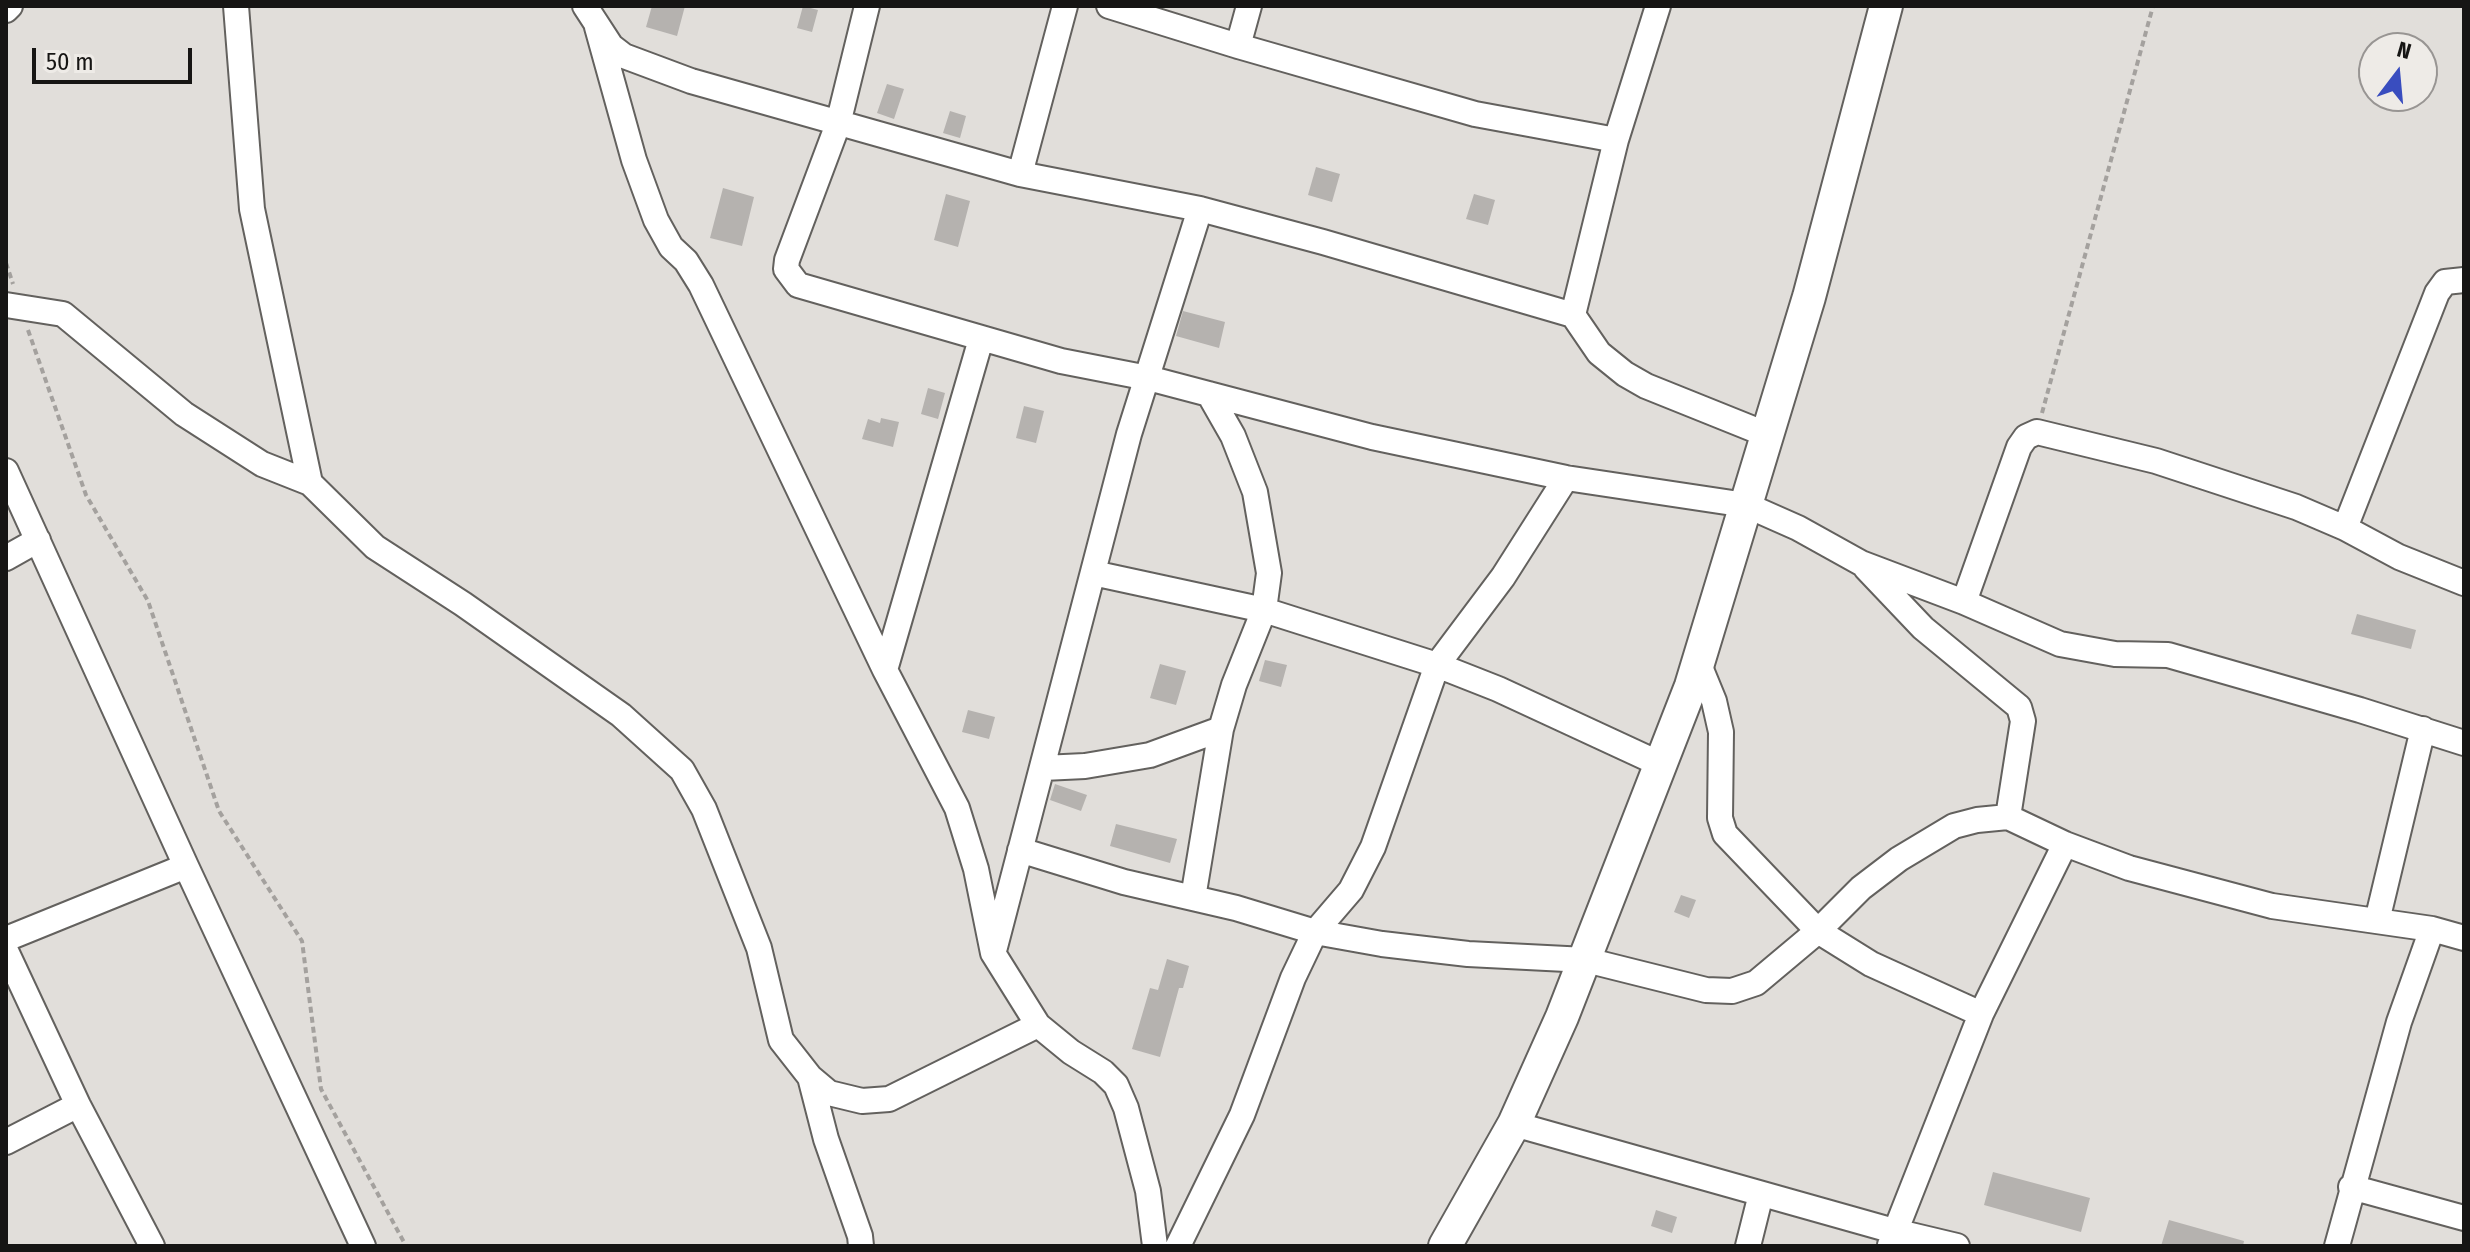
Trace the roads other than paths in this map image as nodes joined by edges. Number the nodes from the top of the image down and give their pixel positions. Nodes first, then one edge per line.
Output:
1 (236, 6) edge
2 (867, 6) edge
3 (1065, 6) edge
4 (1109, 6) edge
5 (1249, 6) edge
6 (1658, 6) edge
7 (1886, 6) edge
8 (591, 16) edge
9 (1238, 46) junction
10 (838, 124) junction
11 (1616, 140) junction
12 (1020, 174) junction
13 (1200, 209) junction
14 (2464, 280) edge
15 (13, 306) edge
16 (1573, 315) junction
17 (981, 339) junction
18 (1148, 378) junction
19 (1209, 394) junction
20 (1768, 435) junction
21 (6, 471) edge
22 (1566, 478) junction
23 (310, 483) junction
24 (1746, 505) junction
25 (2345, 528) junction
26 (38, 540) junction
27 (6, 558) edge
28 (1861, 563) junction
29 (1093, 573) junction
30 (2464, 583) edge
31 (1964, 602) junction
32 (1264, 610) junction
33 (1698, 662) junction
34 (1437, 665) junction
35 (885, 670) junction
36 (1221, 729) junction
37 (2423, 729) junction
38 (2464, 743) edge
39 (1660, 764) junction
40 (1043, 768) junction
41 (2008, 817) junction
42 (2065, 844) junction
43 (1020, 850) junction
44 (186, 866) junction
45 (1193, 898) junction
46 (2377, 921) junction
47 (2432, 929) junction
48 (1818, 931) junction
49 (1315, 932) junction
50 (2464, 938) edge
51 (6, 939) edge
52 (6, 951) edge
53 (993, 953) junction
54 (1586, 960) junction
55 (1981, 1014) junction
56 (1038, 1025) junction
57 (810, 1077) junction
58 (78, 1105) junction
59 (1514, 1124) junction
60 (6, 1142) edge
61 (2351, 1187) junction
62 (1761, 1194) junction
63 (2464, 1218) edge
64 (1892, 1239) edge
65 (152, 1246) edge
66 (363, 1246) edge
67 (861, 1246) edge
68 (1155, 1246) edge
69 (1178, 1246) edge
70 (1445, 1246) edge
71 (1748, 1246) edge
72 (1957, 1246) edge
73 (2337, 1246) edge

1 - 23 street
2 - 10 street
3 - 12 street
4 - 9 street
5 - 9 street
6 - 11 street
7 - 20 street
8 - 10 street
8 - 35 street
9 - 11 street
10 - 12 street
10 - 17 street
11 - 16 street
12 - 13 street
13 - 16 street
13 - 18 street
14 - 25 street
15 - 23 street
16 - 20 street
17 - 18 street
17 - 35 street
18 - 19 street
18 - 29 street
19 - 22 street
19 - 32 street
20 - 24 street
21 - 26 street
22 - 24 street
22 - 34 street
23 - 57 street
24 - 28 street
24 - 33 street
25 - 30 street
25 - 31 street
26 - 27 street
26 - 44 street
28 - 31 street
28 - 41 street
29 - 32 street
29 - 40 street
31 - 37 street
32 - 34 street
32 - 36 street
33 - 39 street
33 - 48 street
34 - 39 street
34 - 49 street
35 - 53 street
36 - 40 street
36 - 45 street
37 - 38 street
37 - 46 street
39 - 54 street
40 - 43 street
41 - 42 street
41 - 48 street
42 - 46 street
42 - 55 street
43 - 45 street
43 - 53 street
44 - 51 street
44 - 66 street
45 - 49 street
46 - 47 street
47 - 50 street
47 - 61 street
48 - 54 street
48 - 55 street
49 - 54 street
49 - 69 street
52 - 58 street
53 - 56 street
54 - 59 street
55 - 64 street
56 - 57 street
56 - 68 street
57 - 67 street
58 - 60 street
58 - 65 street
59 - 62 street
59 - 70 street
61 - 63 street
61 - 73 street
62 - 64 street
62 - 71 street
64 - 72 street

